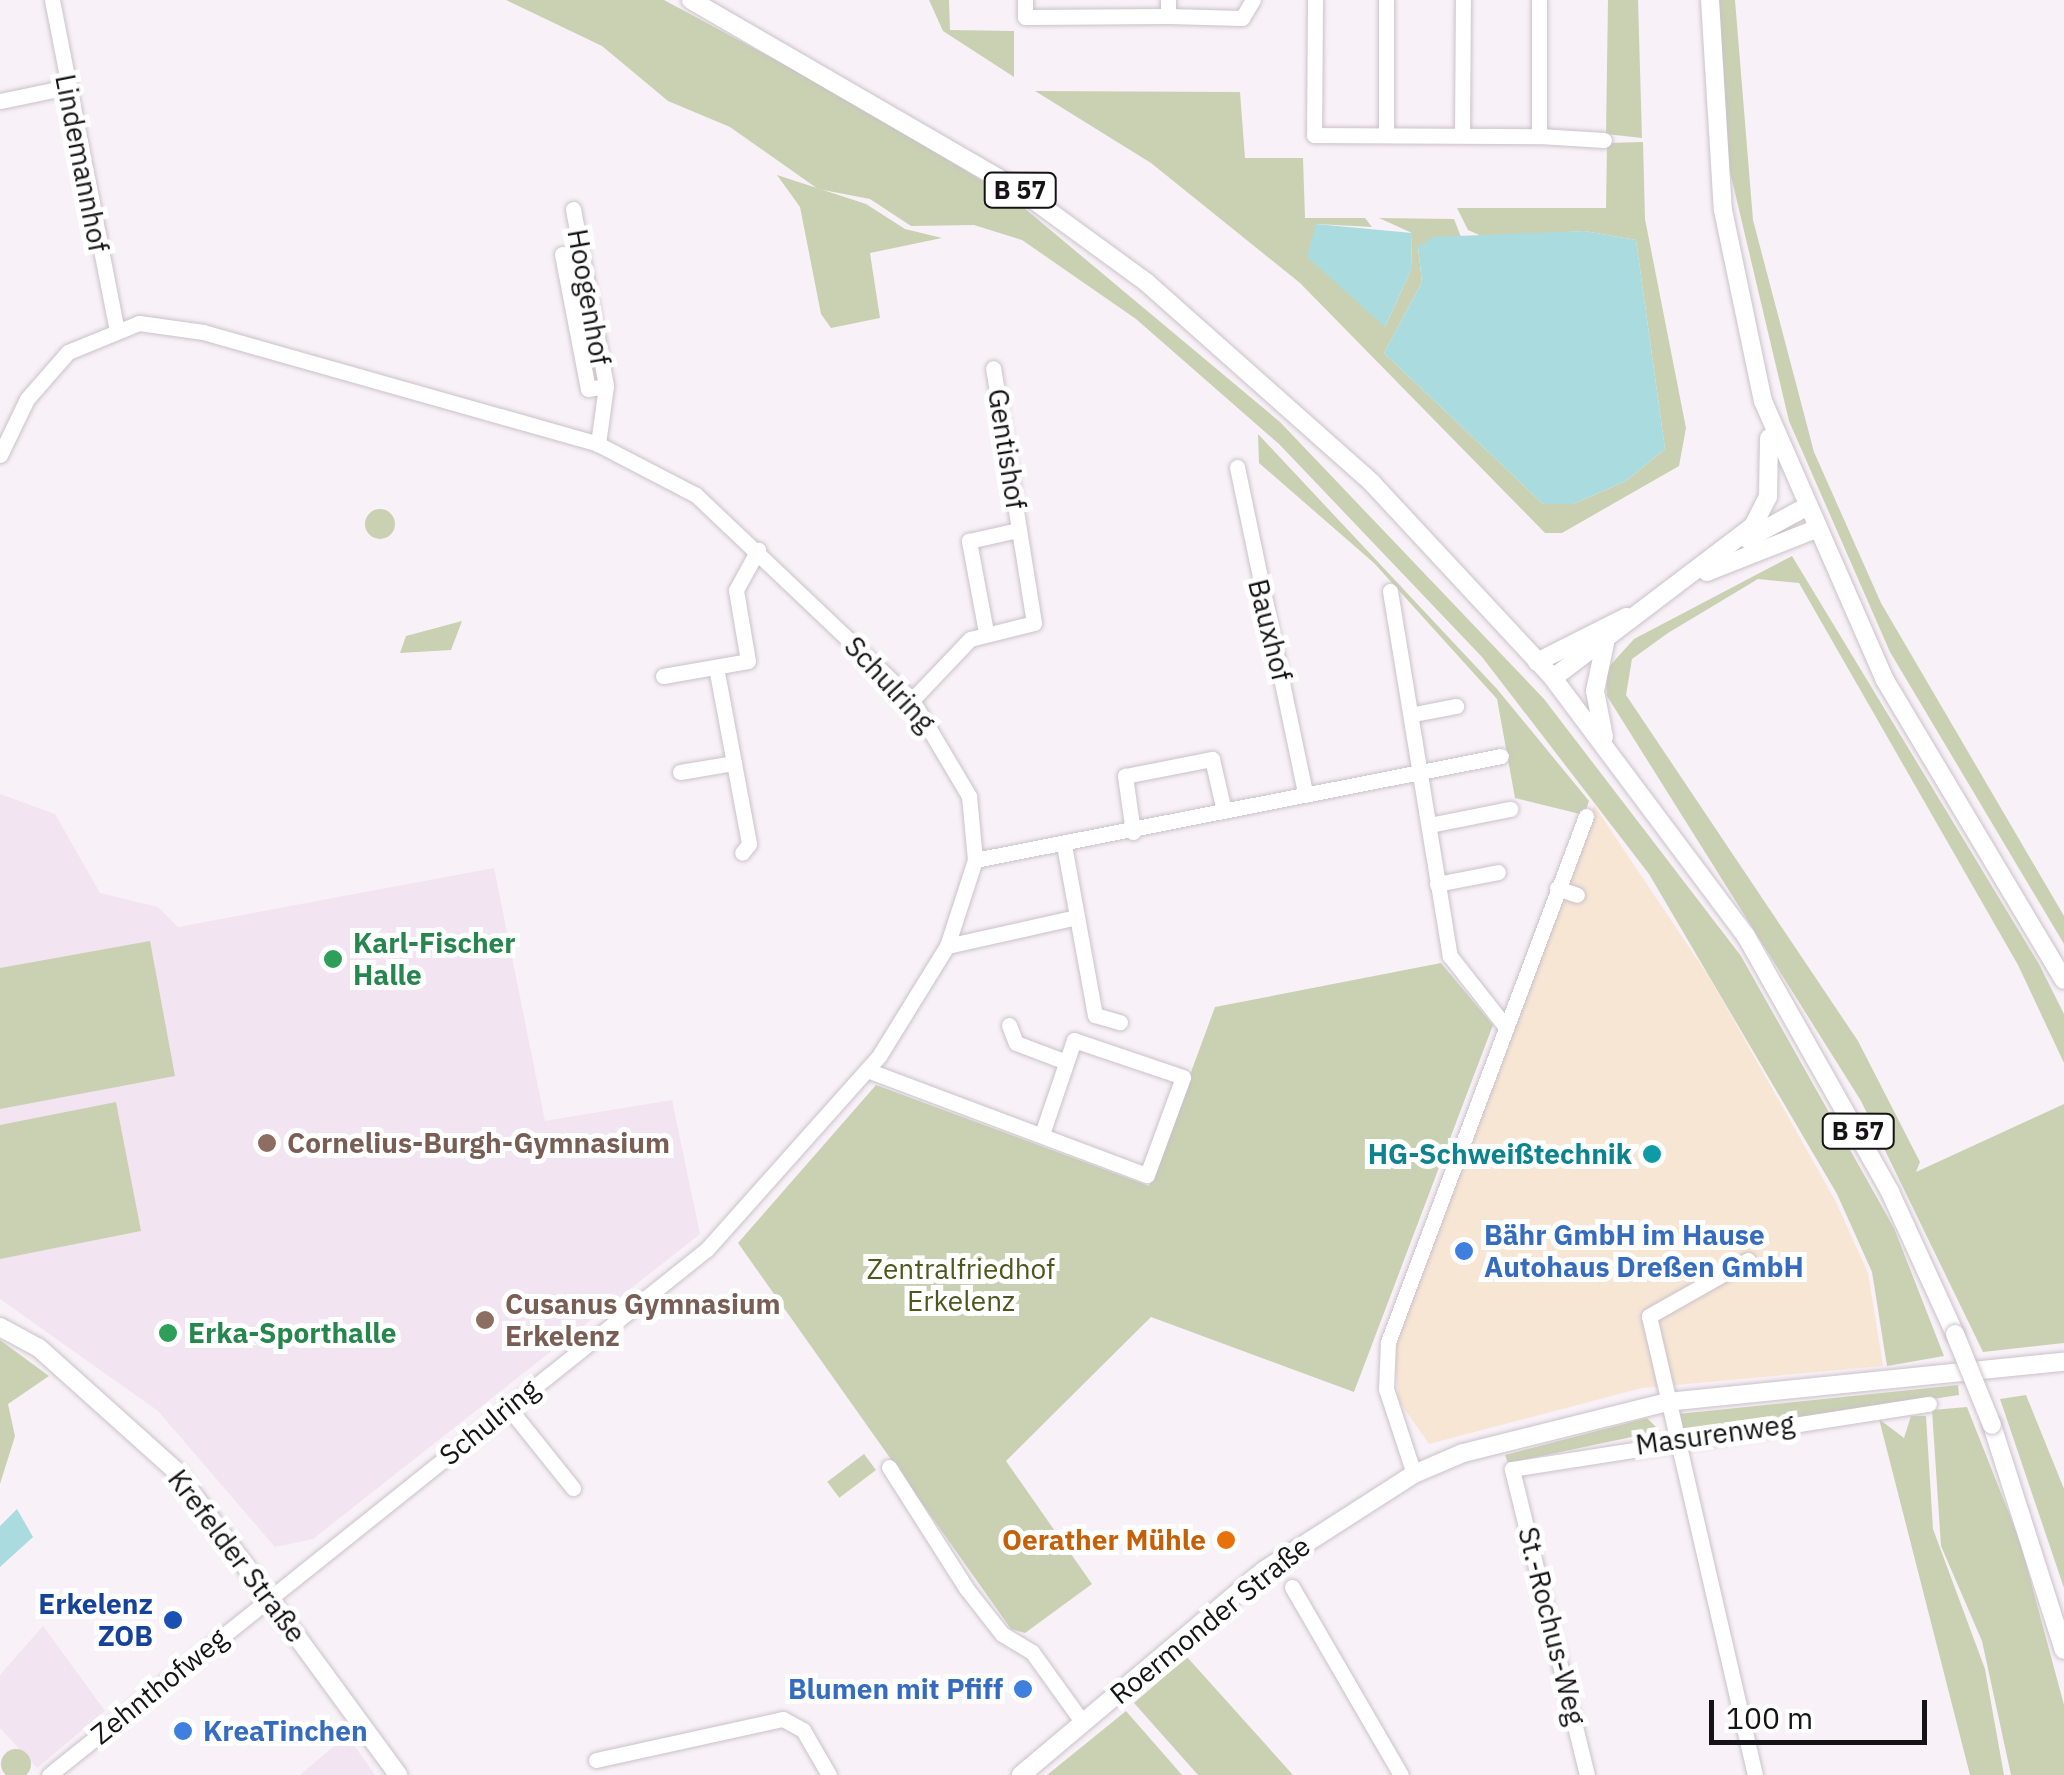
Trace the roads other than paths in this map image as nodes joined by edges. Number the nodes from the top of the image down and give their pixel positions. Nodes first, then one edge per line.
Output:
1 (52, 0) edge
2 (692, 0) edge
3 (1024, 0) edge
4 (1252, 0) edge
5 (1315, 0) edge
6 (1386, 0) edge
7 (1463, 0) edge
8 (1539, 0) edge
9 (1710, 0) edge
10 (1168, 8) edge
11 (67, 87) junction
12 (0, 100) edge
13 (1386, 135) junction
14 (1462, 135) junction
15 (1539, 136) junction
16 (1604, 140) dead end
17 (573, 208) dead end
18 (562, 254) dead end
19 (116, 325) junction
20 (993, 368) dead end
21 (606, 386) junction
22 (1764, 401) junction
23 (598, 444) junction
24 (0, 455) edge
25 (1237, 467) dead end
26 (1804, 508) junction
27 (1018, 530) junction
28 (1814, 530) junction
29 (1732, 547) junction
30 (758, 550) junction
31 (1702, 573) junction
32 (1390, 591) dead end
33 (1637, 613) junction
34 (986, 632) junction
35 (1604, 642) junction
36 (1537, 662) junction
37 (716, 667) junction
38 (663, 676) dead end
39 (1552, 678) junction
40 (912, 700) junction
41 (1456, 706) dead end
42 (1414, 714) junction
43 (1607, 747) junction
44 (1501, 756) dead end
45 (734, 763) junction
46 (1420, 770) junction
47 (680, 772) dead end
48 (1304, 793) junction
49 (1510, 809) dead end
50 (1224, 811) junction
51 (1586, 816) dead end
52 (1430, 825) junction
53 (1133, 832) junction
54 (1064, 845) junction
55 (742, 853) dead end
56 (975, 860) junction
57 (1498, 872) dead end
58 (1438, 884) junction
59 (1557, 888) junction
60 (1577, 895) dead end
61 (1077, 917) junction
62 (948, 946) junction
63 (2064, 980) edge
64 (1120, 1022) dead end
65 (1009, 1025) dead end
66 (1505, 1026) junction
67 (1066, 1062) junction
68 (868, 1070) junction
69 (1042, 1134) junction
70 (1748, 1260) dead end
71 (0, 1327) edge
72 (2064, 1362) edge
73 (1666, 1402) junction
74 (1929, 1404) dead end
75 (508, 1407) junction
76 (1672, 1439) junction
77 (890, 1467) dead end
78 (1414, 1474) junction
79 (1516, 1477) joint
80 (574, 1488) dead end
81 (1292, 1587) dead end
82 (270, 1598) junction
83 (2064, 1650) edge
84 (1083, 1724) junction
85 (596, 1760) dead end
86 (49, 1775) edge
87 (398, 1775) edge
88 (829, 1775) edge
89 (1021, 1775) edge
90 (1401, 1775) edge
91 (1588, 1775) edge
92 (1755, 1775) edge

1 - 11 street, Lindemannhof
2 - 36 main road, B 57
3 - 10 street
4 - 10 street
5 - 13 street
6 - 13 street
7 - 14 street
8 - 15 street
9 - 22 main road
11 - 12 street
11 - 19 street, Lindemannhof
13 - 14 street
14 - 15 street
15 - 16 street
17 - 21 street, Hoogenhof
18 - 21 street, Hoogenhof
19 - 23 street, Schulring
19 - 24 street
20 - 27 street, Gentishof
21 - 23 street, Hoogenhof
22 - 26 main road
22 - 29 main road
23 - 30 street, Schulring
25 - 48 street, Bauxhof
26 - 28 main road
26 - 29 main road
27 - 34 street, Gentishof
27 - 34 street, Gentishof
28 - 31 main road
28 - 63 main road
29 - 31 main road
30 - 37 street
30 - 40 street, Schulring
31 - 33 main road
32 - 42 street
33 - 35 main road
33 - 36 main road
34 - 40 street
35 - 39 main road
35 - 43 main road, B 57
36 - 39 main road, B 57
37 - 38 street
37 - 45 street
39 - 43 main road, B 57
40 - 56 street, Schulring
41 - 42 street
42 - 46 street
43 - 83 main road, B 57, bridge
44 - 46 street
45 - 47 street
45 - 55 street
46 - 48 street
46 - 52 street
48 - 50 street
49 - 52 street
50 - 53 street
50 - 53 street
51 - 59 street
52 - 58 street
53 - 54 street
54 - 56 street
54 - 61 street
56 - 62 street, Schulring
57 - 58 street
58 - 66 street
59 - 60 street
59 - 66 street
61 - 62 street
61 - 64 street
62 - 68 street, Schulring
65 - 67 street
66 - 78 street
67 - 69 street
67 - 69 street
68 - 69 street
68 - 75 street, Schulring
70 - 73 street
71 - 82 main road, Krefelder Straße
72 - 73 main road, Roermonder Straße
73 - 76 street
73 - 78 main road, Roermonder Straße
74 - 76 street, Masurenweg
75 - 80 street
75 - 82 street, Schulring
76 - 79 street, Masurenweg
76 - 92 street
77 - 84 street
78 - 84 main road, Roermonder Straße
79 - 91 street, St.-Rochus-Weg
81 - 90 street
82 - 86 street, Zehnthofweg
82 - 87 main road, Krefelder Straße
84 - 89 main road, Roermonder Straße
85 - 88 street

